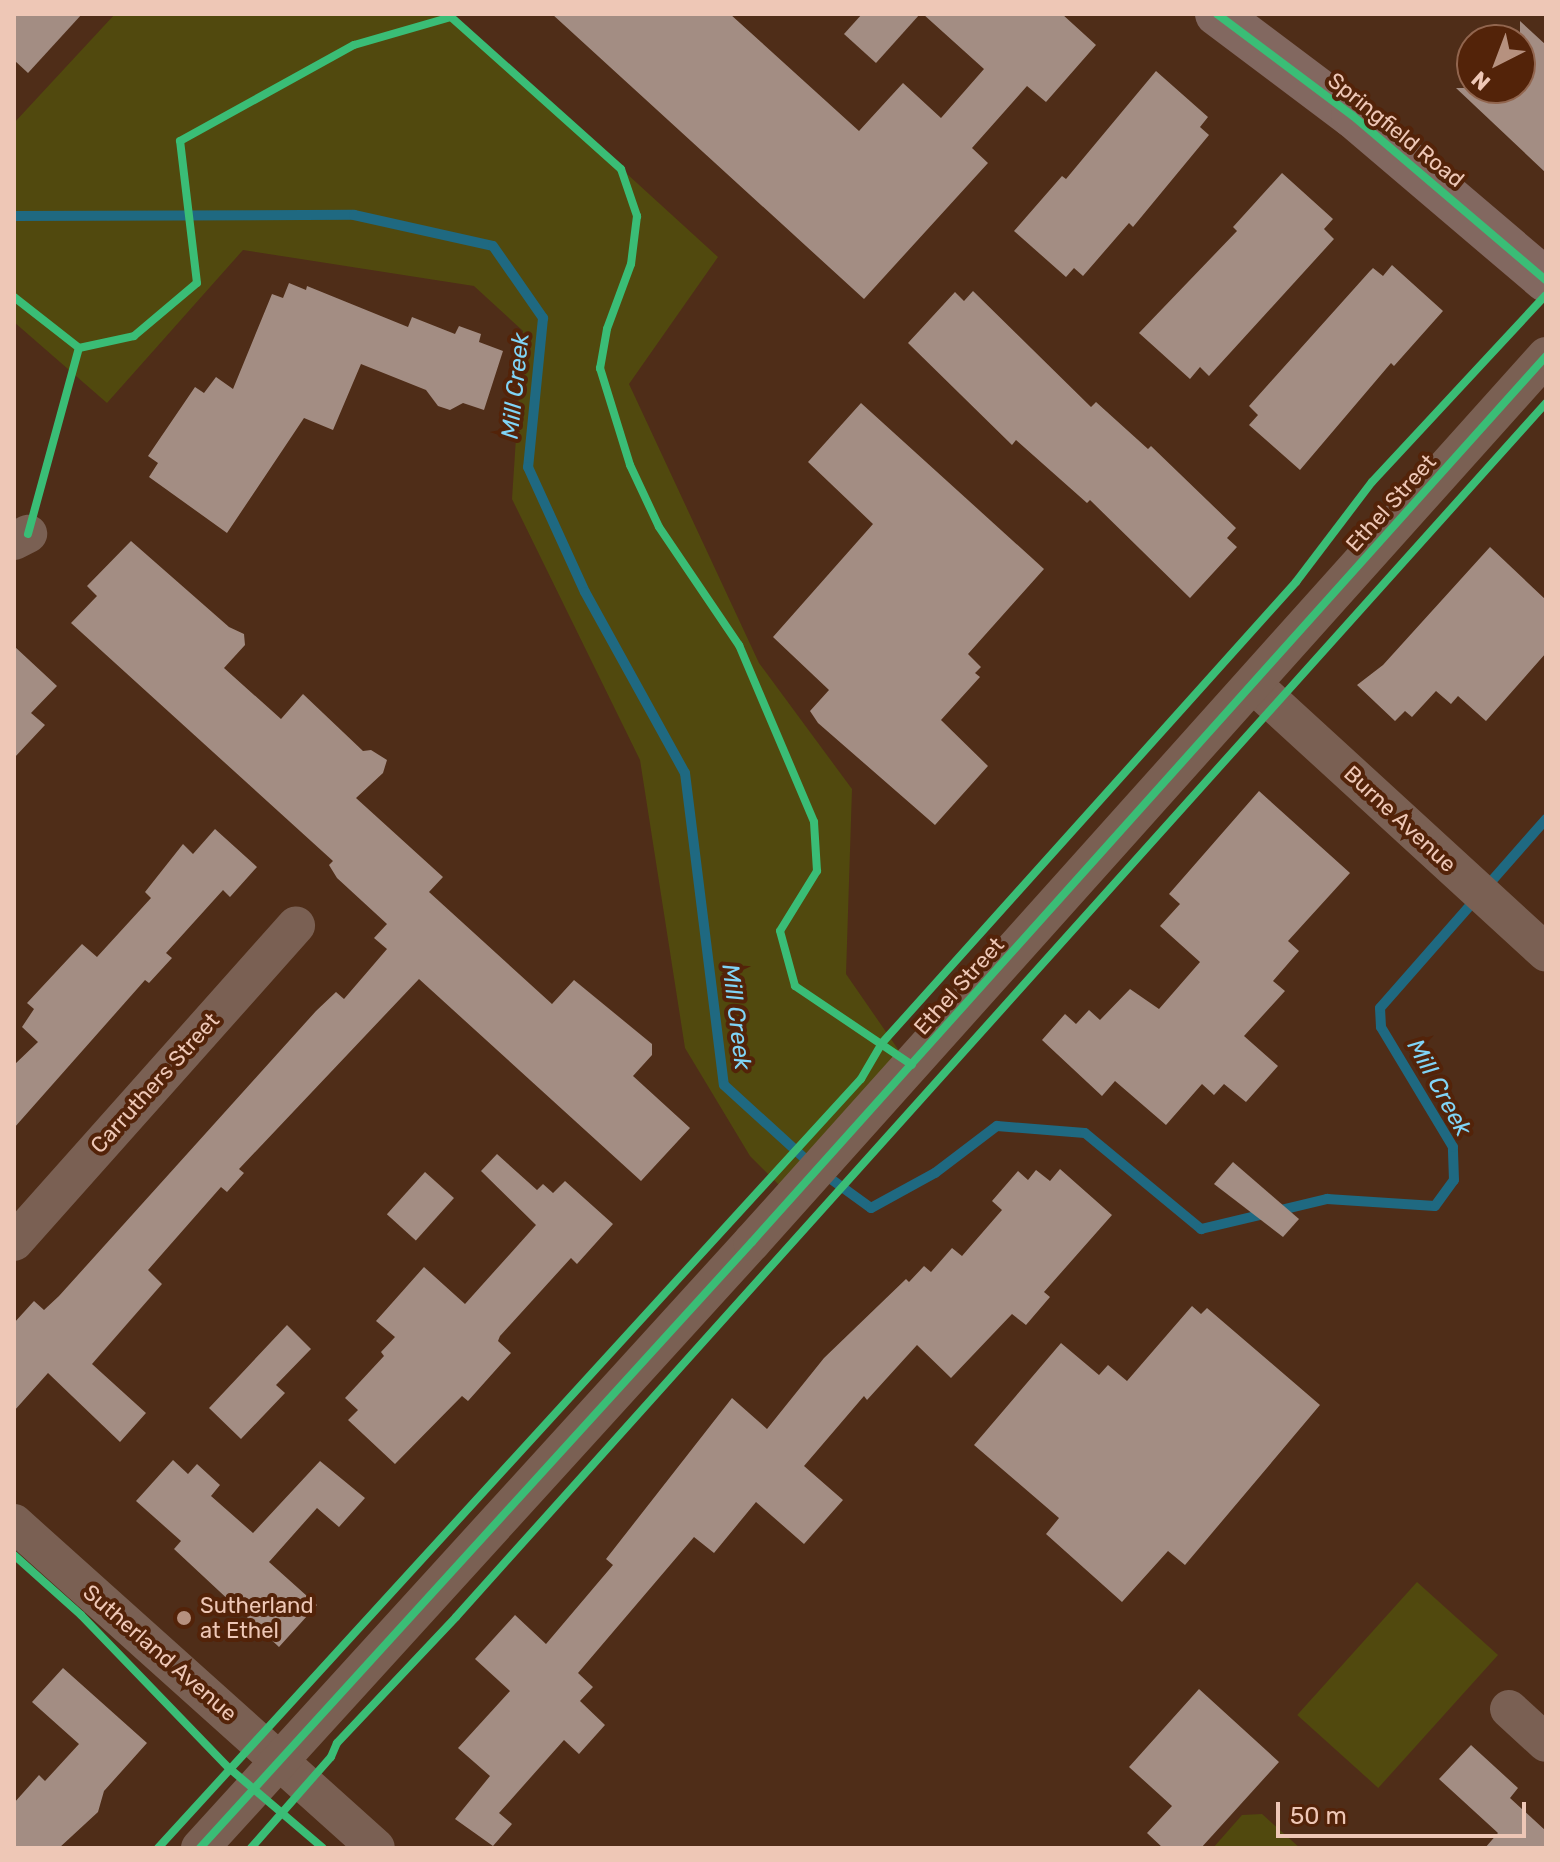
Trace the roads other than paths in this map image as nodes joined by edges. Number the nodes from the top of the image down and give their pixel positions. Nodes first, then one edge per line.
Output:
1 (1217, 14) edge
2 (1546, 280) edge
3 (1546, 356) edge
4 (1254, 685) junction
5 (296, 925) dead end
6 (1546, 953) edge
7 (14, 1242) edge
8 (14, 1523) edge
9 (1509, 1709) dead end
10 (1546, 1743) edge
11 (280, 1761) junction
12 (200, 1848) edge
13 (376, 1848) edge

1 - 2 main road, Springfield Road
3 - 4 street, Ethel Street
4 - 6 street, Burne Avenue
4 - 11 street, Ethel Street
5 - 7 street, Carruthers Street
8 - 11 street, Sutherland Avenue
9 - 10 street
11 - 12 street, Ethel Street
11 - 13 street, Sutherland Avenue

